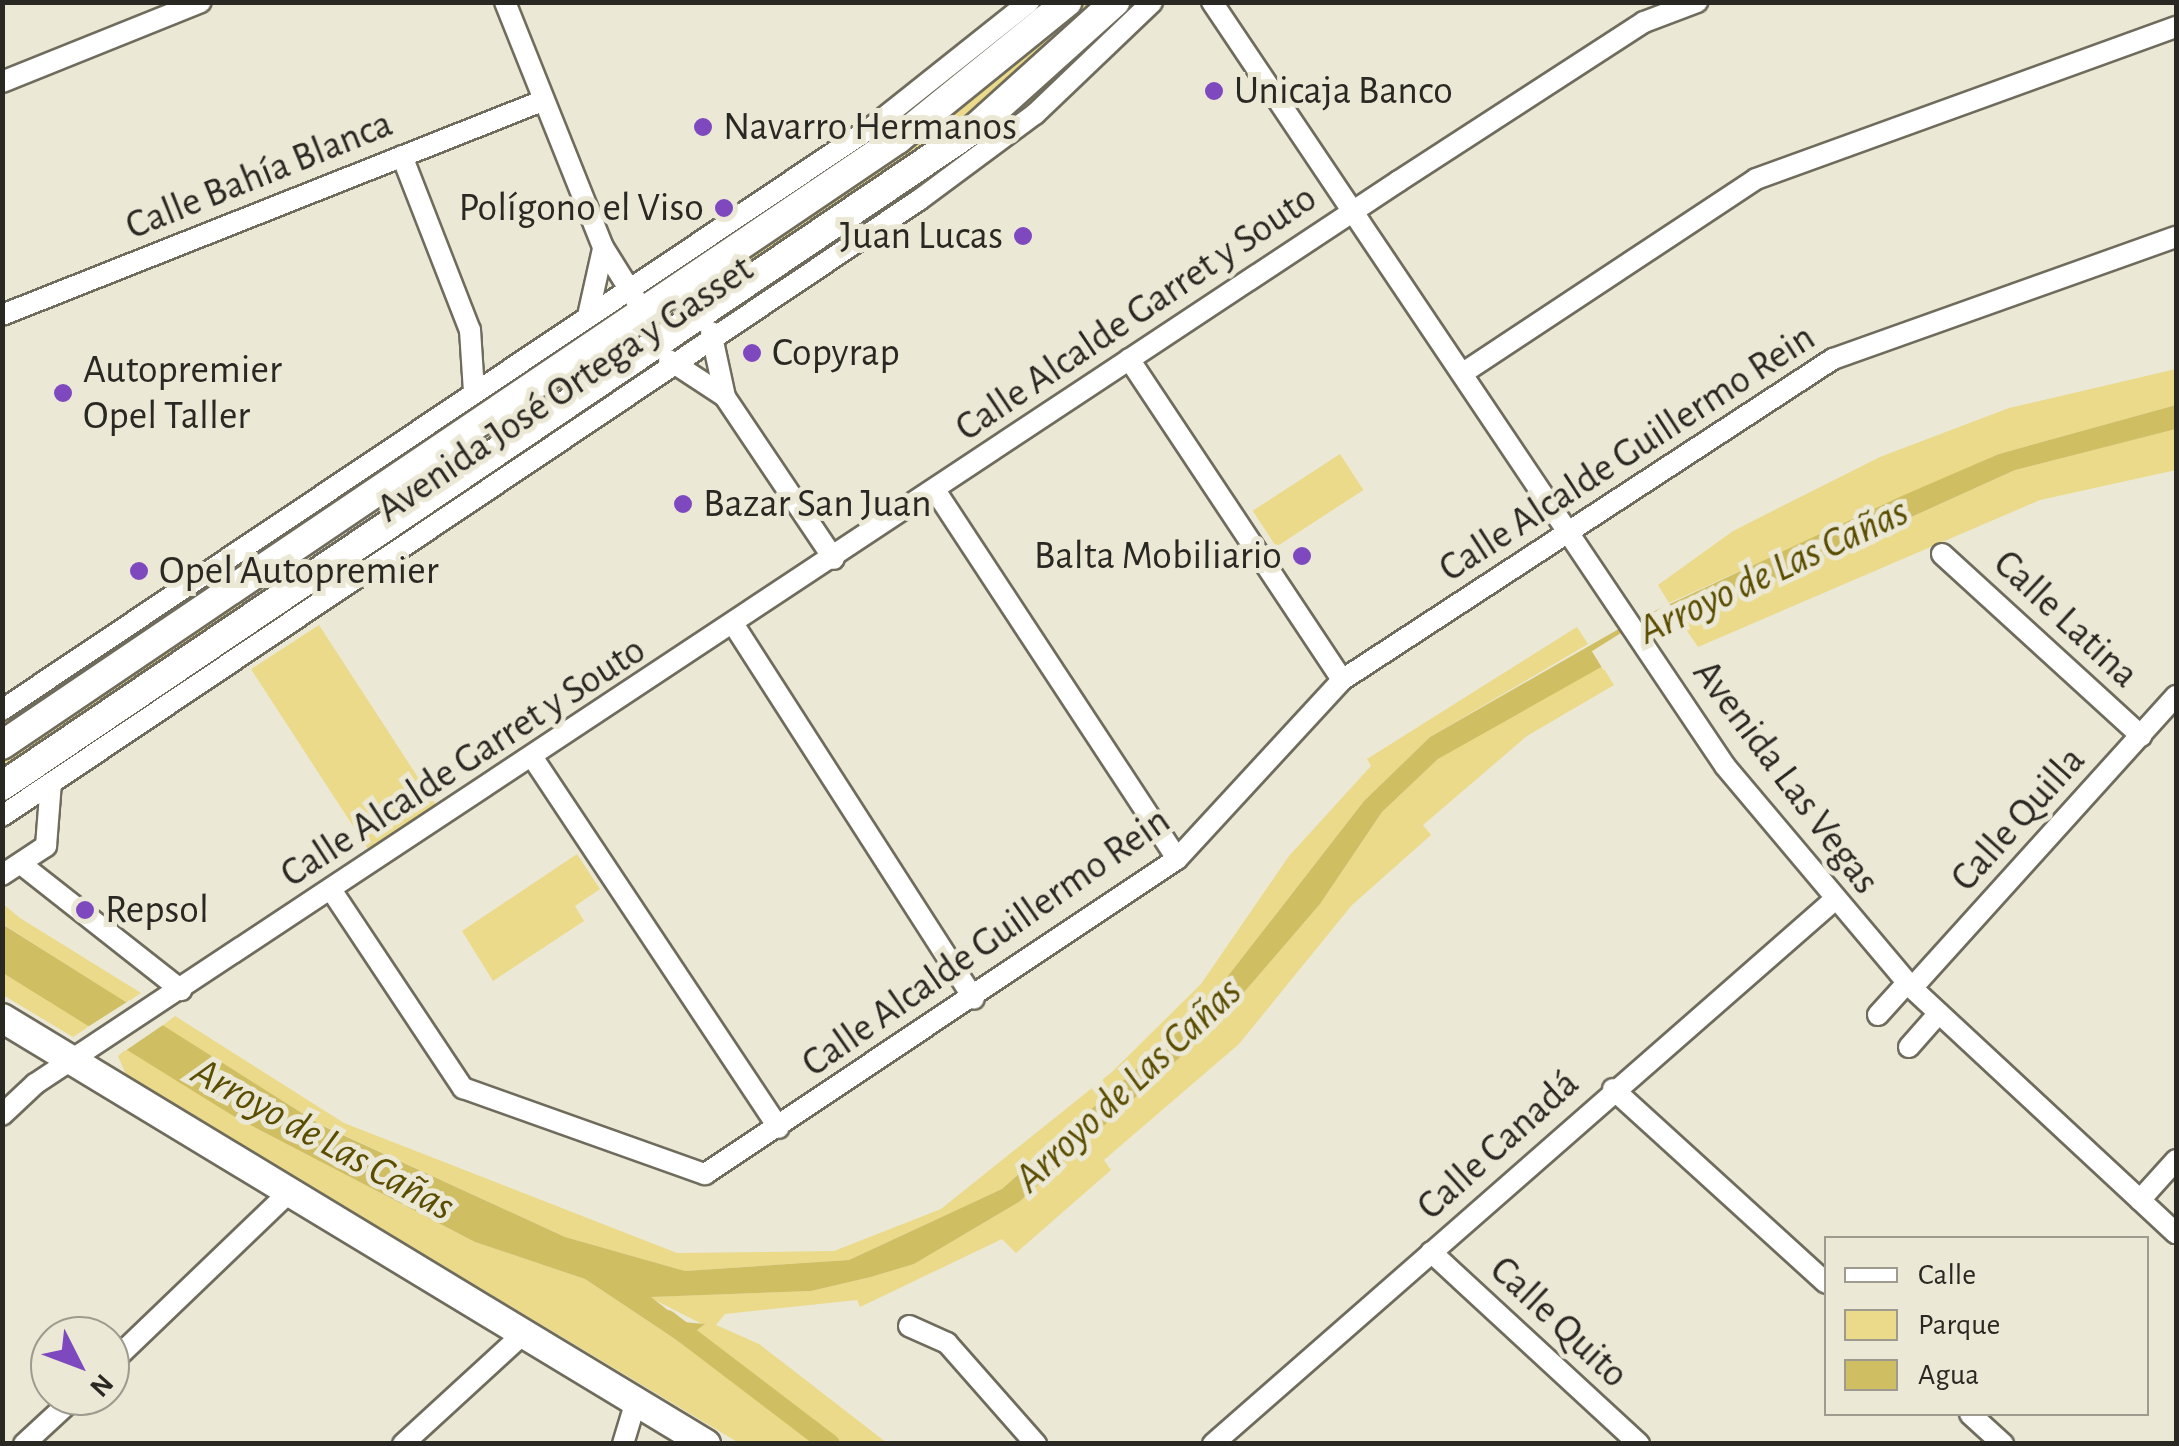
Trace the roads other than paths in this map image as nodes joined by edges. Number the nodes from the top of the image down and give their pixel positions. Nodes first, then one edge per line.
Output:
1 (201, 2) edge
2 (505, 2) edge
3 (1029, 2) edge
4 (1067, 2) edge
5 (1115, 2) edge
6 (1152, 2) edge
7 (1212, 2) edge
8 (1697, 2) edge
9 (2176, 27) edge
10 (2, 82) edge
11 (542, 100) junction
12 (402, 156) junction
13 (1356, 209) junction
14 (2176, 237) edge
15 (603, 246) junction
16 (636, 300) junction
17 (704, 309) junction
18 (2, 315) edge
19 (588, 316) junction
20 (470, 330) junction
21 (709, 342) junction
22 (635, 356) junction
23 (1129, 359) junction
24 (518, 363) junction
25 (678, 363) junction
26 (1464, 373) junction
27 (601, 379) junction
28 (474, 392) junction
29 (725, 398) junction
30 (935, 490) junction
31 (1571, 529) junction
32 (1942, 554) dead end
33 (834, 559) junction
34 (734, 626) junction
35 (1342, 680) junction
36 (2176, 696) edge
37 (2, 710) edge
38 (2141, 736) junction
39 (2, 745) edge
40 (532, 758) junction
41 (51, 783) junction
42 (2, 786) edge
43 (2, 816) edge
44 (1177, 859) junction
45 (21, 864) junction
46 (2, 875) edge
47 (332, 891) junction
48 (1833, 901) junction
49 (1909, 986) junction
50 (182, 990) junction
51 (974, 999) junction
52 (1939, 1014) junction
53 (1878, 1015) dead end
54 (2, 1018) edge
55 (1909, 1047) dead end
56 (82, 1056) junction
57 (1613, 1089) junction
58 (2, 1115) edge
59 (779, 1128) junction
60 (2176, 1160) edge
61 (287, 1194) junction
62 (2140, 1200) junction
63 (2176, 1233) edge
64 (1431, 1252) junction
65 (1824, 1281) edge
66 (909, 1326) dead end
67 (522, 1334) junction
68 (130, 1345) edge
69 (636, 1401) junction
70 (54, 1416) edge
71 (1972, 1416) edge
72 (1632, 1441) edge
73 (24, 1444) edge
74 (403, 1444) edge
75 (623, 1444) edge
76 (706, 1444) edge
77 (1036, 1444) edge
78 (1213, 1444) edge
79 (2002, 1444) edge

1 - 10 street
2 - 11 street
3 - 16 street, Avenida José Ortega y Gasset
4 - 16 main road, Avenida José Ortega y Gasset
5 - 17 main road, Avenida José Ortega y Gasset
6 - 21 street, Avenida José Ortega y Gasset
7 - 13 street, Avenida Las Vegas
8 - 13 street, Calle Alcalde Garret y Souto
9 - 26 street
11 - 12 street, Calle Bahía Blanca
11 - 15 street
12 - 18 street, Calle Bahía Blanca
12 - 20 street
13 - 23 street, Calle Alcalde Garret y Souto
13 - 26 street, Avenida Las Vegas
14 - 31 street, Calle Alcalde Guillermo Rein
15 - 16 street
15 - 19 street
16 - 17 street
16 - 19 street, Avenida José Ortega y Gasset
16 - 27 street
16 - 39 main road, Avenida José Ortega y Gasset
17 - 21 street
17 - 22 main road, Avenida José Ortega y Gasset
19 - 24 street, Avenida José Ortega y Gasset
20 - 24 street
20 - 28 street
21 - 25 street, Avenida José Ortega y Gasset
21 - 29 street
22 - 25 street
22 - 27 main road, Avenida José Ortega y Gasset
23 - 30 street, Calle Alcalde Garret y Souto
23 - 35 street
24 - 28 street, Avenida José Ortega y Gasset
25 - 29 street
25 - 41 street, Avenida José Ortega y Gasset
26 - 31 street, Avenida Las Vegas
27 - 42 main road, Avenida José Ortega y Gasset
28 - 37 street, Avenida José Ortega y Gasset
29 - 33 street
30 - 33 street, Calle Alcalde Garret y Souto
30 - 44 street
31 - 35 street, Calle Alcalde Guillermo Rein
31 - 48 street, Avenida Las Vegas
32 - 38 street, Calle Latina
33 - 34 street, Calle Alcalde Garret y Souto
34 - 40 street, Calle Alcalde Garret y Souto
34 - 51 street
35 - 44 street, Calle Alcalde Guillermo Rein
36 - 38 street, Calle Quilla
38 - 49 street, Calle Quilla
40 - 47 street, Calle Alcalde Garret y Souto
40 - 59 street
41 - 43 street, Avenida José Ortega y Gasset
41 - 45 street
44 - 51 street, Calle Alcalde Guillermo Rein
45 - 46 street
45 - 50 street
47 - 50 street, Calle Alcalde Garret y Souto
47 - 59 street, Calle Alcalde Guillermo Rein
48 - 49 street, Avenida Las Vegas
48 - 57 street, Calle Canadá
49 - 52 street, Avenida Las Vegas
49 - 53 street, Calle Quilla
50 - 56 street, Calle Alcalde Garret y Souto
51 - 59 street, Calle Alcalde Guillermo Rein
52 - 55 street
52 - 62 street, Avenida Las Vegas
54 - 56 main road
56 - 58 street, Calle Alcalde Garret y Souto
56 - 61 main road
57 - 64 street, Calle Canadá
57 - 65 street
60 - 62 street
61 - 67 main road
61 - 68 street
62 - 63 street, Avenida Las Vegas
64 - 72 street, Calle Quito
64 - 78 street, Calle Canadá
66 - 77 street
67 - 69 main road
67 - 74 street
69 - 75 street
69 - 76 main road
70 - 73 street
71 - 79 street

